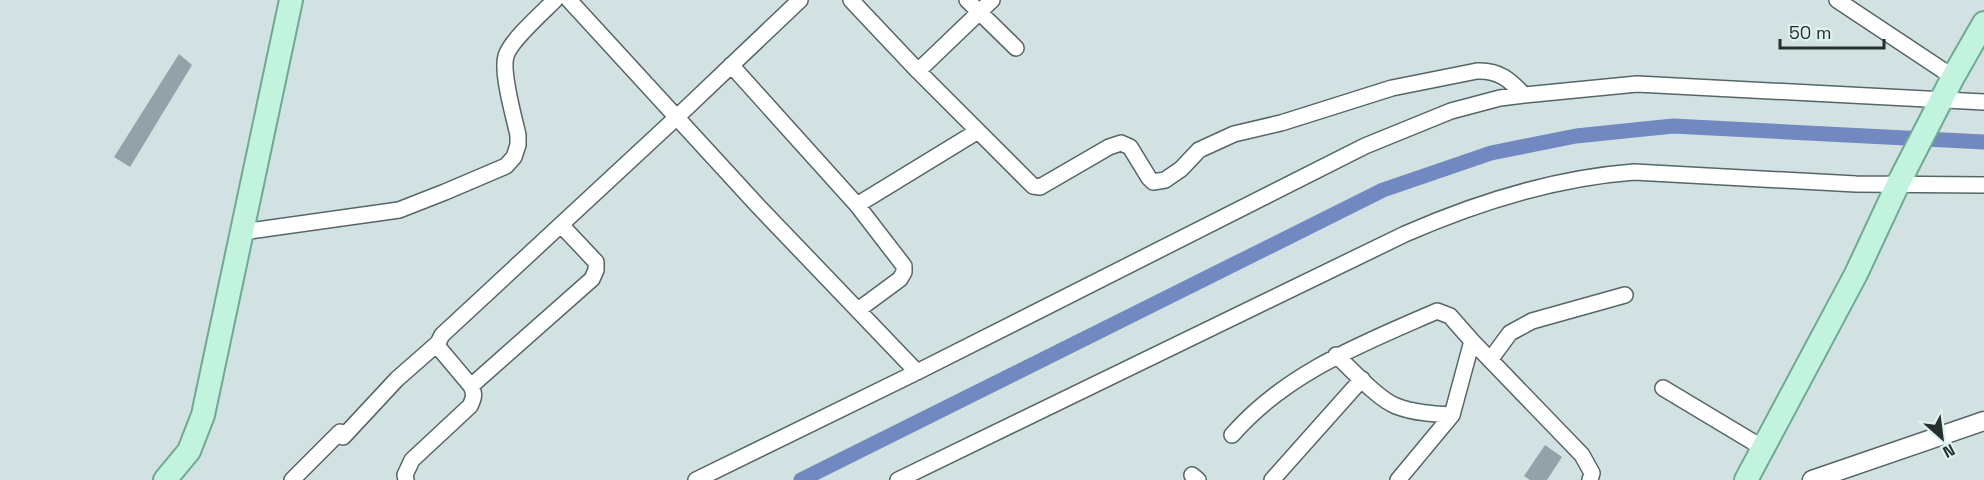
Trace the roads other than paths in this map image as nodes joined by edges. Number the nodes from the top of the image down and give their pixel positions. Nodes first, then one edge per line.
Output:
1 (291, 0) edge
2 (555, 0) edge
3 (569, 0) edge
4 (800, 0) edge
5 (851, 0) edge
6 (967, 0) edge
7 (992, 0) edge
8 (1838, 0) edge
9 (979, 12) junction
10 (1984, 23) edge
11 (1016, 48) dead end
12 (731, 65) junction
13 (918, 71) junction
14 (1953, 78) junction
15 (1524, 95) junction
16 (1942, 102) junction
17 (1984, 102) edge
18 (677, 117) junction
19 (978, 131) junction
20 (1902, 179) junction
21 (1984, 185) edge
22 (857, 205) junction
23 (562, 225) junction
24 (243, 232) junction
25 (1625, 295) dead end
26 (858, 310) junction
27 (1472, 341) junction
28 (438, 343) junction
29 (1336, 355) junction
30 (1490, 360) junction
31 (917, 372) junction
32 (1362, 379) junction
33 (471, 386) junction
34 (1663, 388) dead end
35 (1452, 416) junction
36 (1984, 422) edge
37 (1232, 435) dead end
38 (1764, 448) junction
39 (165, 480) edge
40 (292, 480) edge
41 (406, 480) edge
42 (696, 480) edge
43 (898, 480) edge
44 (1272, 480) edge
45 (1398, 480) edge
46 (1590, 480) edge
47 (1746, 480) edge
48 (1812, 480) edge

1 - 24 main road
2 - 24 street
3 - 18 street
4 - 12 street
5 - 13 street
6 - 9 street
7 - 9 street
8 - 14 street
9 - 11 street
9 - 13 street
10 - 14 main road
12 - 18 street
12 - 22 street
13 - 19 street
14 - 16 main road
15 - 16 street
15 - 19 street
15 - 31 street
16 - 17 street
16 - 20 main road
18 - 23 street
18 - 26 street
19 - 22 street
20 - 21 street
20 - 38 main road
20 - 43 street
22 - 26 street
23 - 28 street
23 - 33 street
24 - 39 main road
25 - 30 street
26 - 31 street
27 - 29 street
27 - 30 street
27 - 35 street
28 - 33 street
28 - 40 street
29 - 32 street
29 - 37 street
30 - 46 street
31 - 42 street
32 - 35 street
32 - 44 street
33 - 41 street
34 - 38 street
35 - 45 street
36 - 48 street
38 - 47 main road

